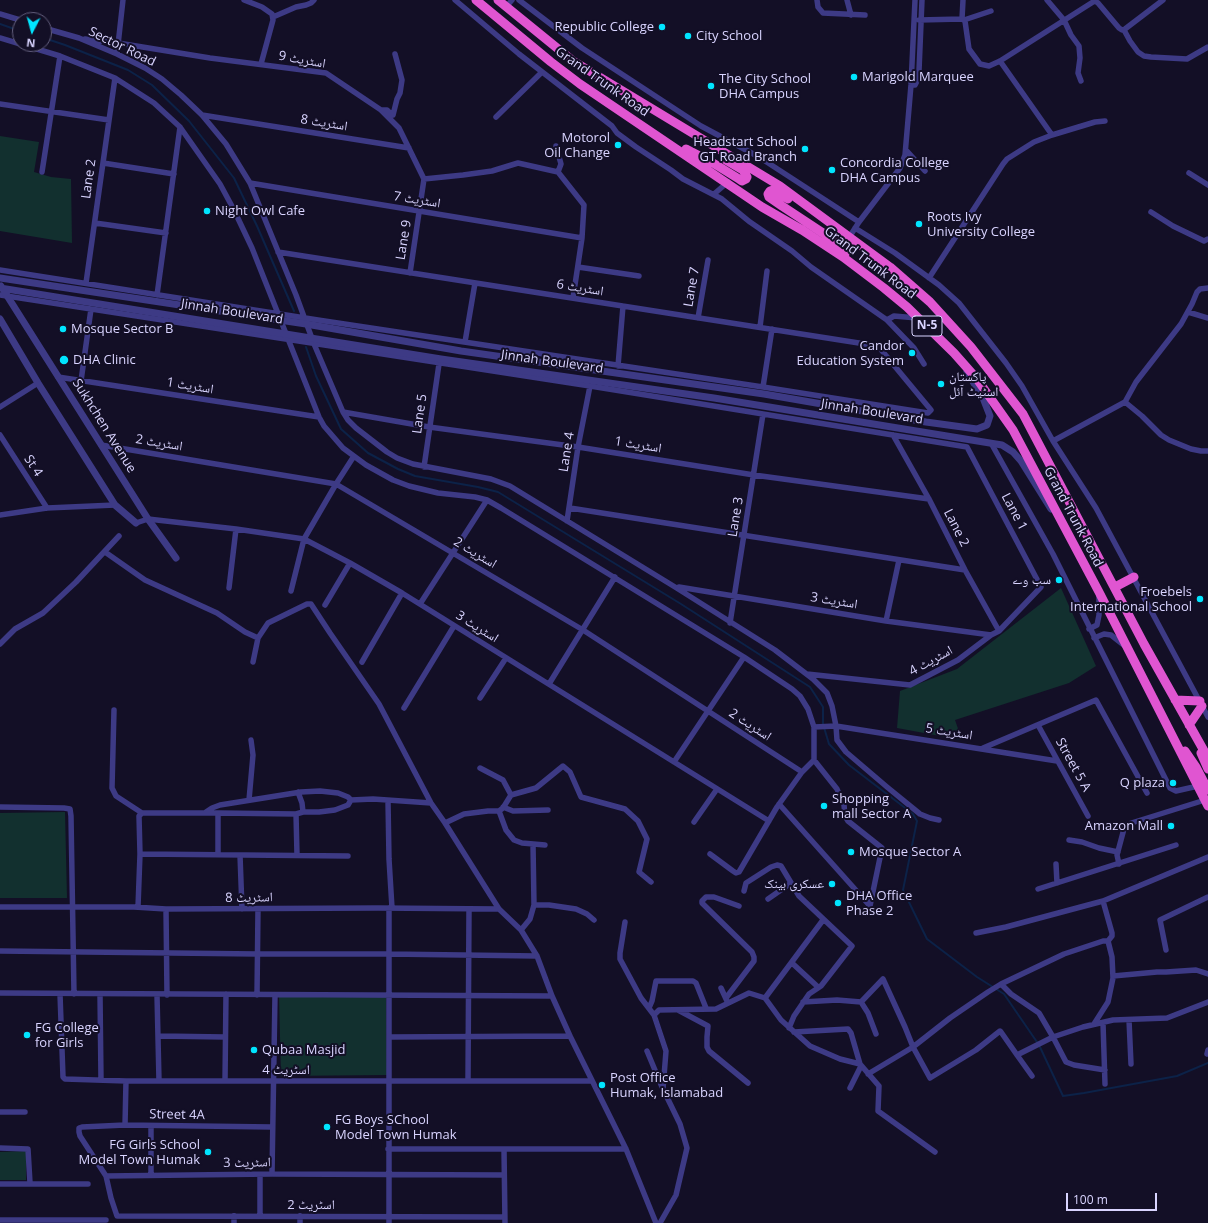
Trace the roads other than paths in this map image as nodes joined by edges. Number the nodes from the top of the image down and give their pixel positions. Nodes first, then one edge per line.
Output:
1 (123, 0) edge
2 (244, 0) edge
3 (314, 0) edge
4 (455, 0) edge
5 (476, 0) edge
6 (498, 0) edge
7 (518, 0) edge
8 (817, 0) edge
9 (847, 0) edge
10 (915, 0) edge
11 (922, 0) edge
12 (963, 0) edge
13 (1047, 0) edge
14 (1163, 0) edge
15 (509, 4) edge
16 (991, 11) dead end
17 (0, 14) edge
18 (851, 15) junction
19 (865, 15) dead end
20 (273, 17) junction
21 (12, 18) edge
22 (915, 20) junction
23 (922, 20) junction
24 (963, 20) junction
25 (1064, 20) junction
26 (52, 30) edge
27 (1124, 30) junction
28 (0, 38) edge
29 (79, 38) junction
30 (118, 43) junction
31 (1208, 47) edge
32 (117, 54) junction
33 (395, 54) dead end
34 (60, 56) junction
35 (1000, 61) junction
36 (261, 64) junction
37 (542, 72) junction
38 (114, 78) junction
39 (1081, 81) dead end
40 (911, 85) junction
41 (0, 104) edge
42 (381, 110) junction
43 (51, 111) junction
44 (202, 115) junction
45 (496, 117) dead end
46 (109, 120) junction
47 (1104, 121) dead end
48 (642, 126) junction
49 (180, 127) junction
50 (685, 129) junction
51 (1052, 135) junction
52 (556, 146) dead end
53 (409, 148) junction
54 (906, 150) junction
55 (103, 163) junction
56 (925, 170) dead end
57 (42, 172) dead end
58 (558, 172) junction
59 (1189, 173) dead end
60 (174, 174) junction
61 (424, 179) junction
62 (728, 182) junction
63 (250, 183) junction
64 (1208, 185) edge
65 (714, 194) junction
66 (420, 212) junction
67 (1151, 212) dead end
68 (858, 222) junction
69 (94, 223) junction
70 (855, 228) junction
71 (166, 233) junction
72 (849, 236) junction
73 (582, 238) junction
74 (1208, 239) edge
75 (278, 252) junction
76 (708, 260) dead end
77 (855, 266) junction
78 (578, 267) junction
79 (0, 270) edge
80 (767, 271) dead end
81 (410, 273) junction
82 (639, 276) dead end
83 (0, 278) edge
84 (930, 278) junction
85 (86, 283) junction
86 (475, 283) junction
87 (64, 284) junction
88 (1208, 288) edge
89 (2, 291) edge
90 (157, 295) junction
91 (573, 298) junction
92 (62, 301) junction
93 (623, 306) junction
94 (91, 309) junction
95 (1188, 312) junction
96 (280, 317) junction
97 (698, 318) junction
98 (1208, 318) edge
99 (0, 319) edge
100 (921, 319) junction
101 (887, 320) junction
102 (305, 321) junction
103 (760, 327) junction
104 (772, 329) junction
105 (288, 337) junction
106 (313, 340) junction
107 (465, 342) junction
108 (511, 349) junction
109 (954, 354) junction
110 (510, 357) junction
111 (439, 364) junction
112 (924, 364) dead end
113 (618, 366) junction
114 (508, 371) junction
115 (58, 377) junction
116 (81, 381) junction
117 (38, 383) junction
118 (590, 386) junction
119 (715, 387) junction
120 (763, 387) junction
121 (808, 394) junction
122 (714, 398) junction
123 (807, 402) junction
124 (1125, 402) junction
125 (0, 407) edge
126 (343, 412) junction
127 (763, 414) junction
128 (319, 417) junction
129 (805, 417) junction
130 (930, 423) junction
131 (429, 427) junction
132 (934, 434) junction
133 (0, 435) edge
134 (893, 435) junction
135 (1053, 441) junction
136 (990, 443) junction
137 (101, 445) junction
138 (578, 447) junction
139 (1208, 451) edge
140 (354, 456) junction
141 (424, 467) junction
142 (754, 475) junction
143 (336, 484) junction
144 (487, 500) junction
145 (929, 500) junction
146 (115, 505) junction
147 (47, 508) junction
148 (570, 508) junction
149 (0, 515) edge
150 (148, 519) junction
151 (567, 522) junction
152 (136, 523) joint
153 (1062, 523) junction
154 (236, 529) junction
155 (119, 536) dead end
156 (744, 536) junction
157 (304, 540) junction
158 (105, 552) junction
159 (453, 553) junction
160 (176, 558) dead end
161 (898, 560) junction
162 (350, 563) junction
163 (965, 570) junction
164 (614, 577) junction
165 (1134, 577) junction
166 (675, 587) junction
167 (1041, 587) joint
168 (1114, 587) junction
169 (229, 588) dead end
170 (291, 591) dead end
171 (1098, 592) junction
172 (402, 594) junction
173 (735, 596) junction
174 (420, 604) junction
175 (326, 605) dead end
176 (886, 621) junction
177 (730, 623) junction
178 (454, 626) junction
179 (1089, 629) junction
180 (583, 630) junction
181 (998, 631) junction
182 (991, 635) junction
183 (258, 638) junction
184 (1094, 638) junction
185 (0, 644) edge
186 (1128, 649) junction
187 (744, 657) junction
188 (506, 658) junction
189 (253, 662) dead end
190 (362, 662) dead end
191 (807, 674) junction
192 (549, 684) junction
193 (480, 698) dead end
194 (1175, 700) junction
195 (1201, 703) junction
196 (404, 708) dead end
197 (114, 710) dead end
198 (708, 711) junction
199 (1208, 717) edge
200 (1038, 725) junction
201 (1189, 725) junction
202 (833, 726) junction
203 (816, 727) junction
204 (252, 740) dead end
205 (1200, 744) junction
206 (1177, 745) junction
207 (981, 748) junction
208 (1208, 758) edge
209 (814, 760) junction
210 (1057, 761) junction
211 (674, 762) junction
212 (480, 768) dead end
213 (1208, 769) edge
214 (802, 772) junction
215 (1198, 786) junction
216 (716, 789) junction
217 (1208, 790) edge
218 (298, 792) junction
219 (1147, 793) dead end
220 (511, 795) junction
221 (248, 800) junction
222 (351, 800) junction
223 (388, 801) junction
224 (431, 803) junction
225 (1206, 803) edge
226 (779, 804) junction
227 (0, 807) edge
228 (501, 809) junction
229 (548, 810) dead end
230 (206, 812) junction
231 (303, 812) junction
232 (142, 813) junction
233 (218, 813) junction
234 (296, 814) junction
235 (1088, 816) dead end
236 (939, 820) dead end
237 (769, 821) junction
238 (694, 822) dead end
239 (445, 823) junction
240 (1069, 840) dead end
241 (533, 844) junction
242 (546, 845) dead end
243 (1176, 845) dead end
244 (1118, 852) junction
245 (140, 854) junction
246 (218, 854) junction
247 (710, 854) dead end
248 (240, 855) junction
249 (297, 855) junction
250 (348, 856) dead end
251 (1208, 858) edge
252 (1056, 864) dead end
253 (1119, 864) junction
254 (650, 882) dead end
255 (791, 883) junction
256 (1057, 883) junction
257 (1038, 889) dead end
258 (744, 891) dead end
259 (1208, 897) edge
260 (768, 899) dead end
261 (1103, 901) junction
262 (534, 905) junction
263 (739, 906) dead end
264 (0, 907) edge
265 (138, 907) junction
266 (72, 908) junction
267 (391, 908) junction
268 (166, 909) junction
269 (242, 909) junction
270 (258, 909) junction
271 (499, 909) junction
272 (469, 910) junction
273 (594, 920) dead end
274 (823, 920) junction
275 (625, 922) dead end
276 (521, 930) junction
277 (976, 933) dead end
278 (1108, 941) junction
279 (1166, 950) dead end
280 (0, 951) edge
281 (73, 952) junction
282 (167, 953) junction
283 (257, 954) junction
284 (388, 954) junction
285 (469, 956) junction
286 (537, 956) junction
287 (792, 962) junction
288 (1208, 974) edge
289 (1113, 976) junction
290 (818, 987) junction
291 (997, 987) junction
292 (721, 988) dead end
293 (0, 993) edge
294 (60, 994) junction
295 (74, 994) junction
296 (100, 994) junction
297 (226, 994) junction
298 (157, 995) junction
299 (167, 995) junction
300 (257, 995) junction
301 (275, 996) junction
302 (388, 996) junction
303 (469, 996) junction
304 (552, 996) junction
305 (764, 998) junction
306 (727, 1000) junction
307 (803, 1002) junction
308 (861, 1002) junction
309 (1208, 1002) edge
310 (649, 1008) junction
311 (706, 1008) junction
312 (677, 1009) junction
313 (654, 1015) junction
314 (1129, 1020) junction
315 (1102, 1022) junction
316 (1094, 1024) junction
317 (789, 1028) junction
318 (794, 1032) junction
319 (876, 1034) dead end
320 (159, 1036) junction
321 (570, 1036) junction
322 (225, 1037) junction
323 (389, 1037) junction
324 (468, 1037) junction
325 (1052, 1037) junction
326 (912, 1047) junction
327 (647, 1051) dead end
328 (1017, 1055) junction
329 (1131, 1064) dead end
330 (860, 1065) junction
331 (1104, 1070) junction
332 (868, 1074) junction
333 (1032, 1076) dead end
334 (101, 1080) junction
335 (126, 1081) junction
336 (159, 1081) junction
337 (225, 1081) junction
338 (273, 1081) junction
339 (468, 1081) junction
340 (592, 1081) junction
341 (388, 1082) junction
342 (748, 1083) dead end
343 (1105, 1084) dead end
344 (850, 1088) dead end
345 (663, 1089) junction
346 (0, 1112) edge
347 (25, 1112) dead end
348 (125, 1125) junction
349 (151, 1126) junction
350 (272, 1127) junction
351 (0, 1148) edge
352 (388, 1148) junction
353 (504, 1149) junction
354 (626, 1149) junction
355 (935, 1152) dead end
356 (272, 1174) junction
357 (151, 1175) junction
358 (260, 1175) junction
359 (388, 1175) junction
360 (504, 1175) junction
361 (106, 1176) junction
362 (30, 1183) junction
363 (0, 1184) edge
364 (88, 1184) dead end
365 (234, 1216) junction
366 (260, 1216) junction
367 (300, 1216) junction
368 (389, 1216) junction
369 (0, 1220) edge
370 (106, 1220) dead end
371 (505, 1220) edge
372 (35, 1222) edge
373 (234, 1223) edge
374 (300, 1223) edge
375 (388, 1223) edge
376 (656, 1223) edge
377 (660, 1223) edge

1 - 30 street
2 - 20 street
3 - 20 street
4 - 37 street
5 - 48 highway, Grand Trunk Road / N-5
6 - 15 highway, Grand Trunk Road / N-5
7 - 68 street
8 - 18 street
9 - 18 street
10 - 22 street
11 - 23 street
12 - 24 street
13 - 25 street
14 - 27 street
15 - 50 highway, Grand Trunk Road / N-5
16 - 24 street
17 - 21 street
18 - 19 street
20 - 36 street
22 - 23 street
22 - 40 street
23 - 24 street
23 - 40 street
24 - 35 street
25 - 27 street
25 - 35 street
25 - 39 street
26 - 29 street, Sector Road
27 - 31 street
28 - 34 street
29 - 30 street, اسٹریٹ 9
29 - 32 street, Sector Road
30 - 32 street
30 - 36 street, اسٹریٹ 9
32 - 44 street, Sector Road
33 - 42 street
34 - 38 street
34 - 43 street
35 - 51 street
36 - 42 street, اسٹریٹ 9
37 - 45 street
37 - 65 street
38 - 46 street, Lane 2
38 - 49 street
40 - 54 street
41 - 43 street
42 - 53 street, اسٹریٹ 9
43 - 46 street
43 - 57 street
44 - 53 street, اسٹریٹ 8
44 - 63 street, Sector Road
46 - 55 street, Lane 2
47 - 51 street
48 - 50 highway
48 - 62 highway, Grand Trunk Road / N-5
49 - 60 street
49 - 96 street
50 - 72 highway, Grand Trunk Road / N-5
51 - 84 street
52 - 58 street
53 - 61 street
54 - 56 street
54 - 68 street
55 - 60 street
55 - 69 street, Lane 2
58 - 61 street
58 - 73 street
59 - 64 street
60 - 71 street
61 - 66 street
62 - 65 street
62 - 77 highway, Grand Trunk Road / N-5
63 - 66 street, اسٹریٹ 7
63 - 75 street, Sector Road
65 - 101 street
66 - 73 street, اسٹریٹ 7
66 - 81 street, Lane 9
67 - 74 street
68 - 70 street
69 - 71 street
69 - 85 street, Lane 2
70 - 72 street
70 - 84 street
71 - 90 street
72 - 77 highway
72 - 168 highway, Grand Trunk Road / N-5
73 - 78 street
75 - 81 street, اسٹریٹ 6
75 - 102 street, Sector Road
76 - 97 street, Lane 7
77 - 100 highway, Grand Trunk Road / N-5
78 - 82 street
78 - 91 street
79 - 87 street
80 - 103 street
81 - 86 street, اسٹریٹ 6
83 - 87 street, Jinnah Boulevard
84 - 135 street
85 - 87 street
85 - 90 street
86 - 91 street, اسٹریٹ 6
86 - 107 street
87 - 96 street, Jinnah Boulevard
88 - 95 street
89 - 92 street, Jinnah Boulevard
89 - 115 street, Sukhchen Avenue
90 - 96 street
91 - 93 street, اسٹریٹ 6
92 - 94 street
92 - 105 street, Jinnah Boulevard
93 - 97 street, اسٹریٹ 6
93 - 113 street
94 - 105 street
94 - 116 street
95 - 98 street
95 - 124 street
96 - 102 street, Jinnah Boulevard
96 - 105 street
97 - 103 street, اسٹریٹ 6
99 - 117 street
100 - 101 street
100 - 109 highway, Grand Trunk Road / N-5
101 - 112 street
102 - 106 street, Sector Road
102 - 107 street
102 - 110 street, Jinnah Boulevard
103 - 104 street, اسٹریٹ 6
104 - 120 street
104 - 121 street, اسٹریٹ 6
105 - 106 street, Jinnah Boulevard
105 - 128 street
106 - 111 street
106 - 114 street, Jinnah Boulevard
106 - 126 street, Sector Road
107 - 108 street
108 - 110 street
108 - 113 street
109 - 130 street, Jinnah Boulevard
109 - 153 highway, Grand Trunk Road / N-5
110 - 119 street, Jinnah Boulevard
111 - 114 street
111 - 131 street, Lane 5
113 - 120 street
114 - 118 street
114 - 122 street, Jinnah Boulevard
115 - 116 street, اسٹریٹ 1
115 - 137 street, Sukhchen Avenue
116 - 128 street, اسٹریٹ 1
117 - 125 street
117 - 146 street
118 - 127 street
118 - 138 street, Lane 4
119 - 122 street
119 - 123 street, Jinnah Boulevard
120 - 121 street
121 - 123 street
122 - 129 street, Jinnah Boulevard
123 - 130 street, Jinnah Boulevard
124 - 135 street
124 - 139 street
126 - 131 street, اسٹریٹ 1
126 - 141 street, Sector Road
127 - 129 street
127 - 142 street, Lane 3
128 - 140 street
129 - 132 street, Jinnah Boulevard
129 - 134 street
130 - 132 street
131 - 138 street, اسٹریٹ 1
131 - 141 street, Lane 5
132 - 136 street, Jinnah Boulevard
133 - 147 street, St 4
134 - 145 street, Lane 2
134 - 167 street, Lane 1
135 - 165 street
136 - 153 street, Jinnah Boulevard
136 - 179 street
137 - 143 street, اسٹریٹ 2
137 - 150 street, Sukhchen Avenue
138 - 142 street, اسٹریٹ 1
138 - 148 street, Lane 4
140 - 143 street
140 - 144 street
141 - 151 street, Sector Road
142 - 145 street, اسٹریٹ 1
142 - 156 street, Lane 3
143 - 157 street
143 - 159 street, اسٹریٹ 2
144 - 159 street
144 - 164 street
145 - 163 street, Lane 2
146 - 147 street
146 - 152 street
147 - 149 street
148 - 151 street, Lane 4
148 - 156 street
150 - 152 street
150 - 154 street, اسٹریٹ 3
150 - 160 street, Sukhchen Avenue
151 - 166 street, Sector Road
153 - 171 highway, Grand Trunk Road / N-5
154 - 157 street, اسٹریٹ 3
154 - 169 street
155 - 158 street
156 - 161 street
156 - 173 street, Lane 3
157 - 162 street, اسٹریٹ 3
157 - 170 street
158 - 183 street
158 - 185 street
159 - 174 street
159 - 180 street, اسٹریٹ 2
161 - 163 street
161 - 176 street
162 - 172 street, اسٹریٹ 3
162 - 175 street
163 - 181 street, Lane 2
164 - 180 street
164 - 187 street
165 - 168 highway
165 - 195 street
166 - 173 street, اسٹریٹ 3
166 - 177 street, Sector Road
167 - 181 street, اسٹریٹ 4
168 - 194 highway, Grand Trunk Road / N-5
171 - 179 street
171 - 186 highway, Grand Trunk Road / N-5
172 - 174 street, اسٹریٹ 3
172 - 190 street
173 - 176 street, اسٹریٹ 3
173 - 177 street, Lane 3
174 - 178 street, اسٹریٹ 3
176 - 182 street, اسٹریٹ 3
177 - 191 street, Sector Road
178 - 188 street, اسٹریٹ 3
178 - 196 street
179 - 184 street
180 - 192 street
180 - 198 street, اسٹریٹ 2
181 - 182 street, اسٹریٹ 4
182 - 191 street, اسٹریٹ 4
183 - 189 street
183 - 224 street
184 - 186 street
184 - 215 street
186 - 206 highway, Grand Trunk Road / N-5
187 - 198 street
187 - 203 street
188 - 192 street, اسٹریٹ 3
188 - 193 street
191 - 202 street, Sector Road
192 - 211 street, اسٹریٹ 3
194 - 195 highway
194 - 201 highway, Grand Trunk Road / N-5
195 - 199 street
195 - 201 highway
197 - 232 street
198 - 211 street
198 - 214 street, اسٹریٹ 2
200 - 207 street
200 - 210 street, Street 5 A
200 - 219 street
201 - 205 highway, Grand Trunk Road / N-5
202 - 203 street, اسٹریٹ 5
202 - 207 street, اسٹریٹ 5
202 - 236 street, Sector Road
203 - 209 street
204 - 221 street
205 - 208 highway, Grand Trunk Road / N-5
205 - 213 highway
206 - 215 highway, Grand Trunk Road / N-5
206 - 217 highway
207 - 210 street, اسٹریٹ 5
209 - 214 street
209 - 226 street
210 - 235 street, Street 5 A
211 - 216 street, اسٹریٹ 3
212 - 220 street
214 - 226 street
215 - 225 highway, Grand Trunk Road / N-5
216 - 237 street, اسٹریٹ 3
216 - 238 street
218 - 221 street
218 - 222 street
218 - 231 street
220 - 228 street
220 - 254 street
221 - 230 street
222 - 223 street
222 - 231 street
223 - 224 street
223 - 267 street
224 - 239 street
225 - 244 street
226 - 237 street
227 - 266 street
228 - 229 street
228 - 239 street
228 - 241 street
230 - 232 street
230 - 233 street
231 - 234 street
232 - 245 street
233 - 234 street
233 - 246 street
234 - 249 street
237 - 247 street
239 - 271 street
240 - 244 street
241 - 242 street
241 - 262 street
243 - 253 street
244 - 253 street
245 - 246 street
245 - 265 street
246 - 248 street
248 - 249 street
248 - 269 street
249 - 250 street
251 - 261 street
252 - 256 street
253 - 256 street
255 - 258 street
255 - 260 street
255 - 274 street
256 - 257 street
259 - 279 street
261 - 277 street
261 - 278 street
262 - 273 street
262 - 276 street
263 - 306 street
264 - 266 street, اسٹریٹ 8
265 - 266 street, اسٹریٹ 8
265 - 268 street, اسٹریٹ 8
266 - 281 street
267 - 270 street, اسٹریٹ 8
267 - 272 street, اسٹریٹ 8
267 - 284 street
268 - 269 street, اسٹریٹ 8
268 - 282 street
269 - 270 street, اسٹریٹ 8
270 - 283 street
271 - 272 street, اسٹریٹ 8
271 - 276 street
272 - 285 street
274 - 287 street
274 - 290 street
275 - 310 street
276 - 286 street
278 - 289 street
278 - 291 street
280 - 281 street
281 - 282 street
281 - 295 street
282 - 283 street
282 - 299 street
283 - 284 street
283 - 300 street
284 - 285 street
284 - 302 street
285 - 286 street
285 - 303 street
286 - 304 street
287 - 290 street
287 - 305 street
288 - 289 street
289 - 316 street
290 - 307 street
291 - 325 street
291 - 326 street
292 - 306 street
293 - 294 street
294 - 295 street
294 - 334 street, اسٹریٹ 4
295 - 296 street
296 - 298 street
296 - 334 street
297 - 299 street
297 - 300 street
297 - 322 street
298 - 299 street
298 - 320 street
300 - 301 street
301 - 302 street
301 - 338 street
302 - 303 street
302 - 323 street
303 - 304 street
303 - 324 street
304 - 321 street
305 - 306 street
305 - 317 street
306 - 311 street
307 - 308 street
307 - 317 street
308 - 319 street
308 - 326 street
309 - 314 street
310 - 311 street
310 - 313 street
311 - 312 street
312 - 313 street
312 - 342 street
313 - 345 street
314 - 315 street
314 - 329 street
315 - 316 street
315 - 331 street
316 - 325 street
317 - 318 street
318 - 330 street
318 - 330 street
320 - 322 street
320 - 336 street
321 - 324 street
321 - 340 street
322 - 337 street
323 - 324 street
323 - 341 street
324 - 339 street
325 - 328 street
325 - 331 street
326 - 328 street
326 - 332 street
327 - 345 street
328 - 333 street
330 - 332 street
330 - 344 street
331 - 343 street
332 - 355 street
334 - 335 street, اسٹریٹ 4
335 - 336 street, اسٹریٹ 4
335 - 348 street
336 - 337 street, اسٹریٹ 4
337 - 338 street, اسٹریٹ 4
338 - 341 street, اسٹریٹ 4
338 - 350 street
339 - 340 street, اسٹریٹ 4
339 - 341 street, اسٹریٹ 4
340 - 354 street
341 - 352 street
345 - 377 street
346 - 347 street
348 - 349 street, Street 4A
348 - 361 street, Street 4A
349 - 350 street, Street 4A
349 - 357 street
350 - 356 street
351 - 362 street
352 - 353 street
352 - 359 street
353 - 354 street
353 - 360 street
354 - 376 street
356 - 358 street, اسٹریٹ 3
356 - 359 street, اسٹریٹ 3
357 - 358 street, اسٹریٹ 3
357 - 361 street, اسٹریٹ 3
358 - 366 street
359 - 360 street, اسٹریٹ 3
359 - 368 street
360 - 371 street
361 - 365 street, اسٹریٹ 2
362 - 363 street
362 - 364 street
365 - 366 street, اسٹریٹ 2
365 - 373 street
366 - 367 street, اسٹریٹ 2
367 - 368 street, اسٹریٹ 2
367 - 374 street
368 - 371 street, اسٹریٹ 2
368 - 375 street
369 - 372 street
370 - 372 street

